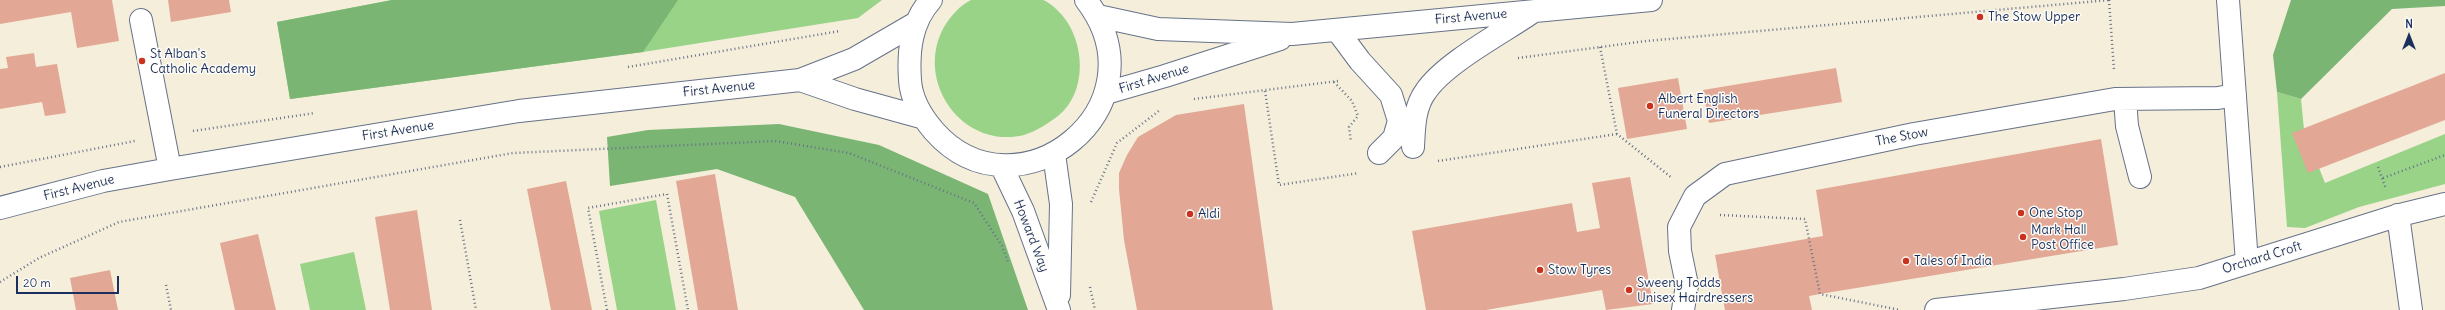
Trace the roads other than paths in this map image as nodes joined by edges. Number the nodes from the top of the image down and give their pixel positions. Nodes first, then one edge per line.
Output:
1 (931, 0) edge
2 (1651, 0) edge
3 (2228, 0) edge
4 (1092, 8) edge
5 (1534, 11) junction
6 (141, 20) dead end
7 (916, 23) junction
8 (1337, 30) junction
9 (1292, 34) junction
10 (800, 80) junction
11 (1106, 93) junction
12 (2235, 95) junction
13 (2120, 99) junction
14 (924, 118) junction
15 (1413, 147) dead end
16 (1379, 153) dead end
17 (1054, 154) junction
18 (1001, 165) junction
19 (170, 169) junction
20 (2140, 177) dead end
21 (2445, 204) edge
22 (0, 208) edge
23 (2398, 215) junction
24 (2247, 263) junction
25 (1059, 309) edge
26 (1683, 310) edge
27 (1936, 310) edge
28 (2410, 310) edge

1 - 7 street
2 - 5 street, First Avenue
3 - 12 street
4 - 9 street, First Avenue
4 - 11 street
5 - 8 street, First Avenue
5 - 15 street
6 - 19 street
7 - 10 street, First Avenue
7 - 14 street
8 - 9 street, First Avenue
8 - 16 street
9 - 11 street, First Avenue
10 - 14 street, First Avenue
10 - 19 street, First Avenue
11 - 17 street
12 - 13 street, The Stow
12 - 24 street
13 - 20 street
13 - 26 street, The Stow
14 - 18 street
17 - 18 street
17 - 25 street, Howard Way
18 - 25 street, Howard Way
19 - 22 street, First Avenue
21 - 23 street, Orchard Croft
23 - 24 street, Orchard Croft
23 - 28 street
24 - 27 street, Orchard Croft

